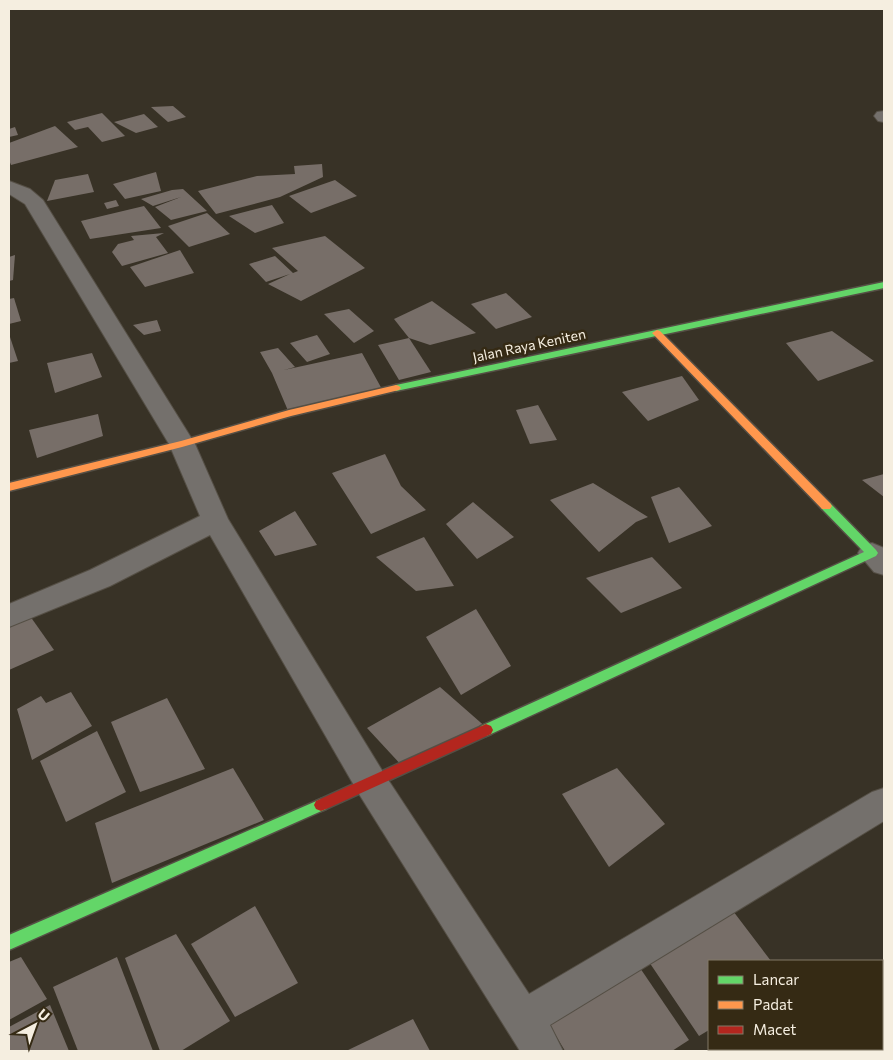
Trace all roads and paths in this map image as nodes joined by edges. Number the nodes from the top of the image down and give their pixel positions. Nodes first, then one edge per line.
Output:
1 (9, 187) edge
2 (884, 285) edge
3 (657, 332) junction
4 (182, 444) junction
5 (9, 487) edge
6 (215, 520) junction
7 (878, 559) edge
8 (9, 616) edge
9 (371, 782) junction
10 (884, 802) edge
11 (9, 943) edge
12 (523, 1019) junction
13 (543, 1051) edge

1 - 4 street
2 - 3 street, Jalan Raya Keniten
3 - 4 street, Jalan Raya Keniten
3 - 7 street
4 - 5 street, Jalan Raya Keniten
4 - 6 street
6 - 8 street
6 - 9 street
7 - 9 street
9 - 11 street
9 - 12 street
10 - 12 street
12 - 13 street

